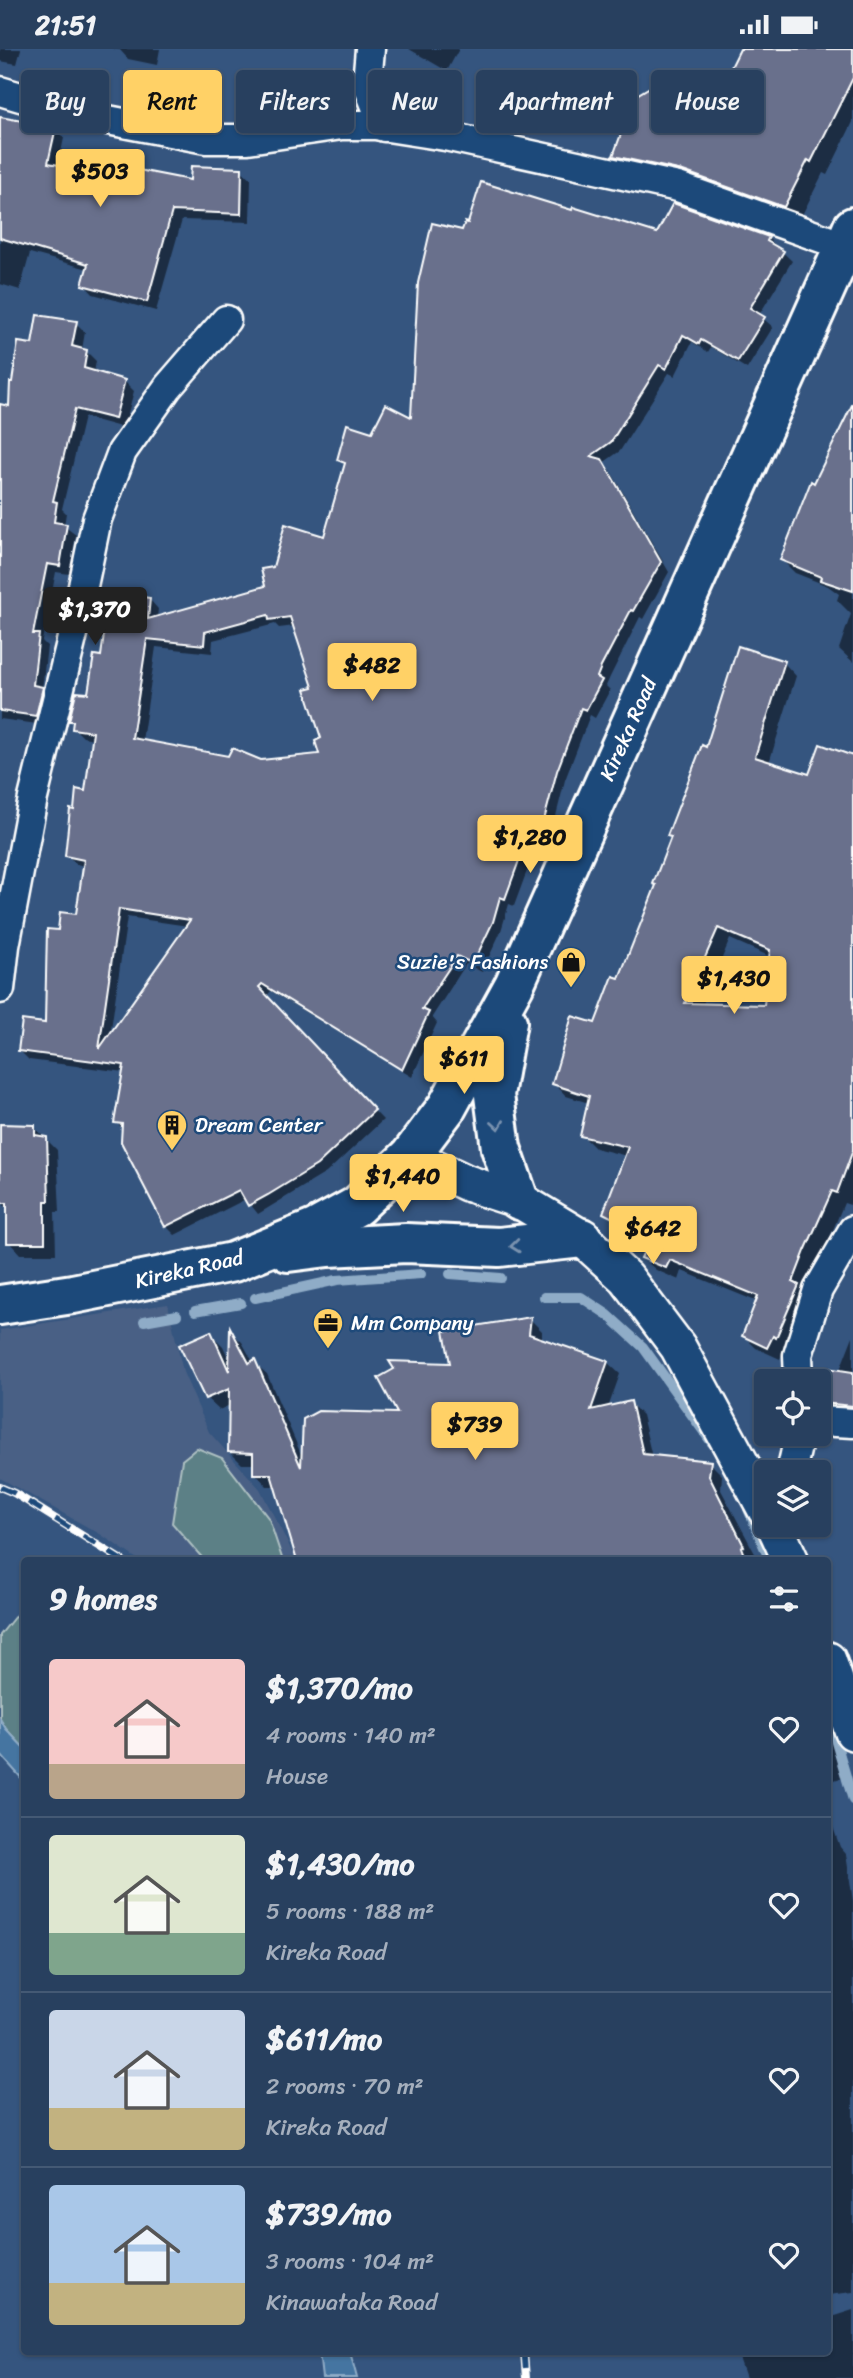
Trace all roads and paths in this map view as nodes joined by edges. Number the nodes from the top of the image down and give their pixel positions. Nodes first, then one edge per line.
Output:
1 (370, 49) edge
2 (368, 70) edge
3 (0, 91) edge
4 (368, 126) edge
5 (425, 133) edge
6 (848, 237) edge
7 (226, 320) dead end
8 (514, 985) junction
9 (0, 989) edge
10 (410, 1156) junction
11 (519, 1200) junction
12 (853, 1230) edge
13 (582, 1238) junction
14 (233, 1262) junction
15 (0, 1305) edge
16 (799, 1369) edge
17 (831, 1422) edge
18 (853, 1423) edge
19 (754, 1486) edge
20 (831, 1669) edge
21 (853, 1732) edge

1 - 2 street
3 - 4 street
5 - 6 street
6 - 8 main road, Kireka Road
7 - 9 street
8 - 10 main road, Kireka Road
8 -> 11 main road
10 - 11 street
10 - 14 main road, Kireka Road
11 - 13 street
12 - 16 street
13 -> 14 main road
13 - 19 street
14 - 15 main road, Kireka Road
17 - 18 street
20 - 21 street

